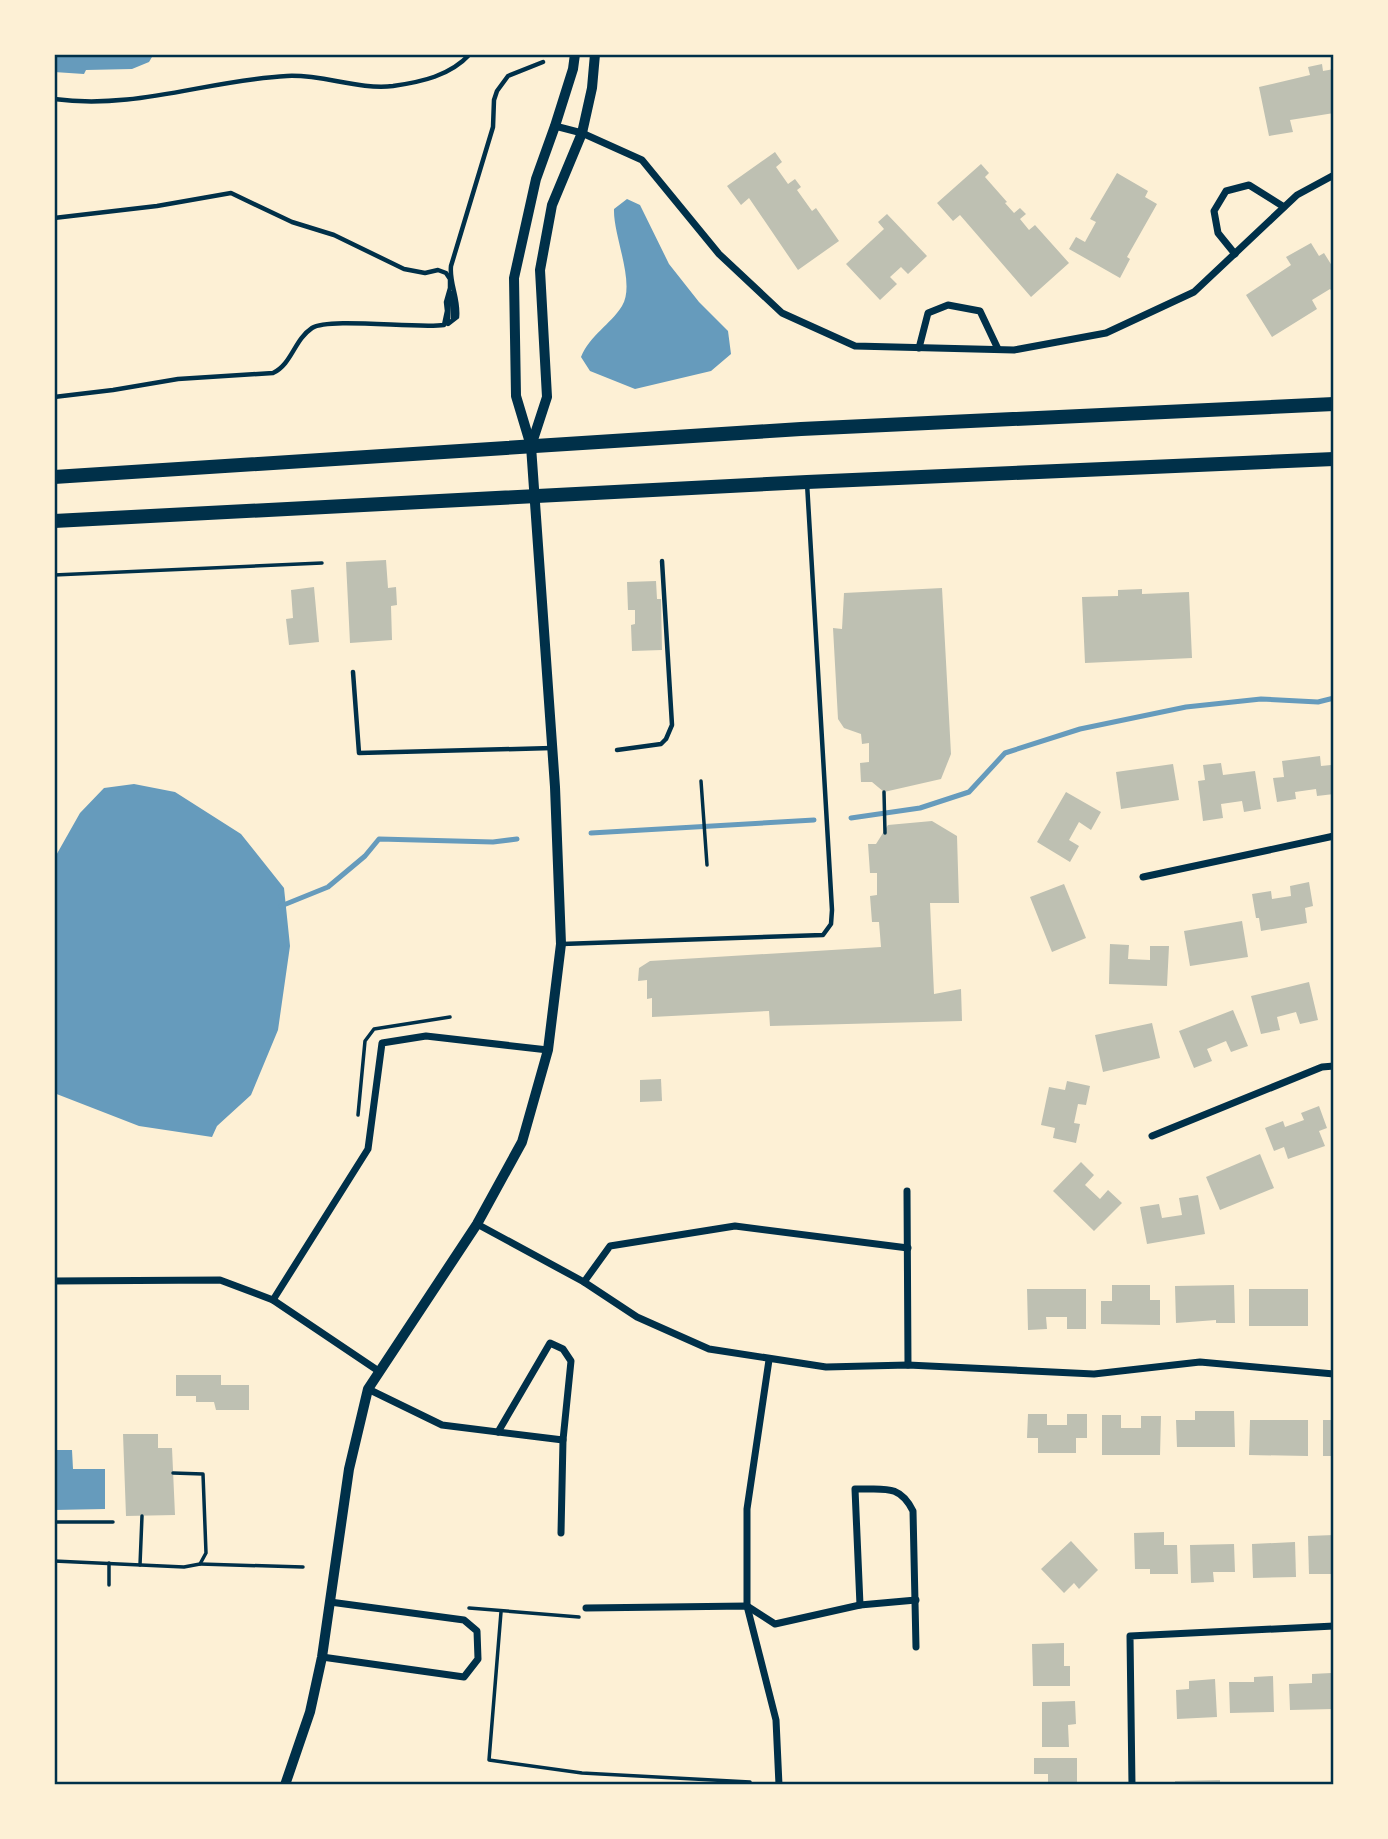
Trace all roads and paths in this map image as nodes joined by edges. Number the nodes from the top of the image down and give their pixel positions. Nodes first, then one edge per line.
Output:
1 (470, 54) edge
2 (575, 54) edge
3 (594, 54) edge
4 (543, 62) dead end
5 (54, 99) edge
6 (555, 126) junction
7 (582, 133) junction
8 (1334, 175) edge
9 (1284, 207) junction
10 (54, 218) edge
11 (1235, 254) junction
12 (453, 259) junction
13 (438, 270) junction
14 (457, 317) junction
15 (919, 348) junction
16 (998, 349) junction
17 (54, 397) edge
18 (1334, 404) edge
19 (531, 446) junction
20 (1334, 459) edge
21 (54, 477) edge
22 (807, 482) junction
23 (534, 496) junction
24 (54, 521) edge
25 (662, 561) dead end
26 (322, 563) dead end
27 (54, 576) edge
28 (353, 673) dead end
29 (553, 748) junction
30 (617, 750) dead end
31 (701, 781) dead end
32 (884, 792) dead end
33 (885, 833) dead end
34 (1334, 836) edge
35 (707, 865) dead end
36 (1143, 877) dead end
37 (561, 944) junction
38 (548, 1050) junction
39 (1334, 1066) edge
40 (1152, 1136) dead end
41 (907, 1191) dead end
42 (477, 1224) junction
43 (908, 1248) junction
44 (54, 1281) edge
45 (584, 1282) junction
46 (273, 1300) junction
47 (769, 1360) junction
48 (908, 1365) junction
49 (380, 1372) junction
50 (1334, 1374) edge
51 (368, 1389) junction
52 (498, 1432) junction
53 (563, 1440) junction
54 (173, 1473) dead end
55 (142, 1516) dead end
56 (113, 1521) dead end
57 (54, 1522) edge
58 (561, 1533) dead end
59 (54, 1561) edge
60 (108, 1563) junction
61 (200, 1564) junction
62 (140, 1565) junction
63 (303, 1567) dead end
64 (109, 1585) dead end
65 (916, 1600) junction
66 (330, 1602) junction
67 (860, 1605) junction
68 (459, 1606) dead end
69 (747, 1606) junction
70 (586, 1608) dead end
71 (501, 1612) junction
72 (589, 1618) dead end
73 (1334, 1626) edge
74 (916, 1647) dead end
75 (322, 1657) junction
76 (750, 1782) dead end
77 (285, 1785) edge
78 (779, 1785) edge
79 (1132, 1785) edge

1 - 5 lane
2 - 6 street
3 - 7 street
4 - 12 lane
6 - 7 street
6 - 19 street
7 - 15 street
7 - 19 street
8 - 9 street
9 - 11 street
9 - 11 street
10 - 13 lane
11 - 16 street
12 - 13 lane
12 - 14 lane
13 - 17 lane
14 - 14 lane
15 - 16 street
15 - 16 street
18 - 19 main road
19 - 21 main road
19 - 23 street
20 - 22 main road
22 - 23 main road
22 - 37 lane
23 - 24 main road
23 - 29 street
25 - 30 lane
26 - 27 path
28 - 29 lane
29 - 37 street
31 - 35 path
32 - 33 path
34 - 36 street
37 - 38 street
38 - 42 street
38 - 46 street
39 - 40 street
41 - 43 street
42 - 45 street
42 - 49 street
43 - 45 street
43 - 48 street
44 - 46 street
45 - 47 street
46 - 49 street
47 - 48 street
47 - 69 street
48 - 50 street
49 - 51 street
51 - 52 street
51 - 66 street
52 - 53 street
52 - 53 street
53 - 58 street
54 - 61 path
55 - 62 path
56 - 57 path
59 - 60 path
60 - 62 path
60 - 64 path
61 - 62 path
61 - 63 path
65 - 67 street
65 - 67 street
65 - 74 street
66 - 75 street
66 - 75 street
67 - 69 street
68 - 71 path
69 - 70 street
69 - 78 street
71 - 72 path
71 - 76 path
73 - 79 street
75 - 77 street

